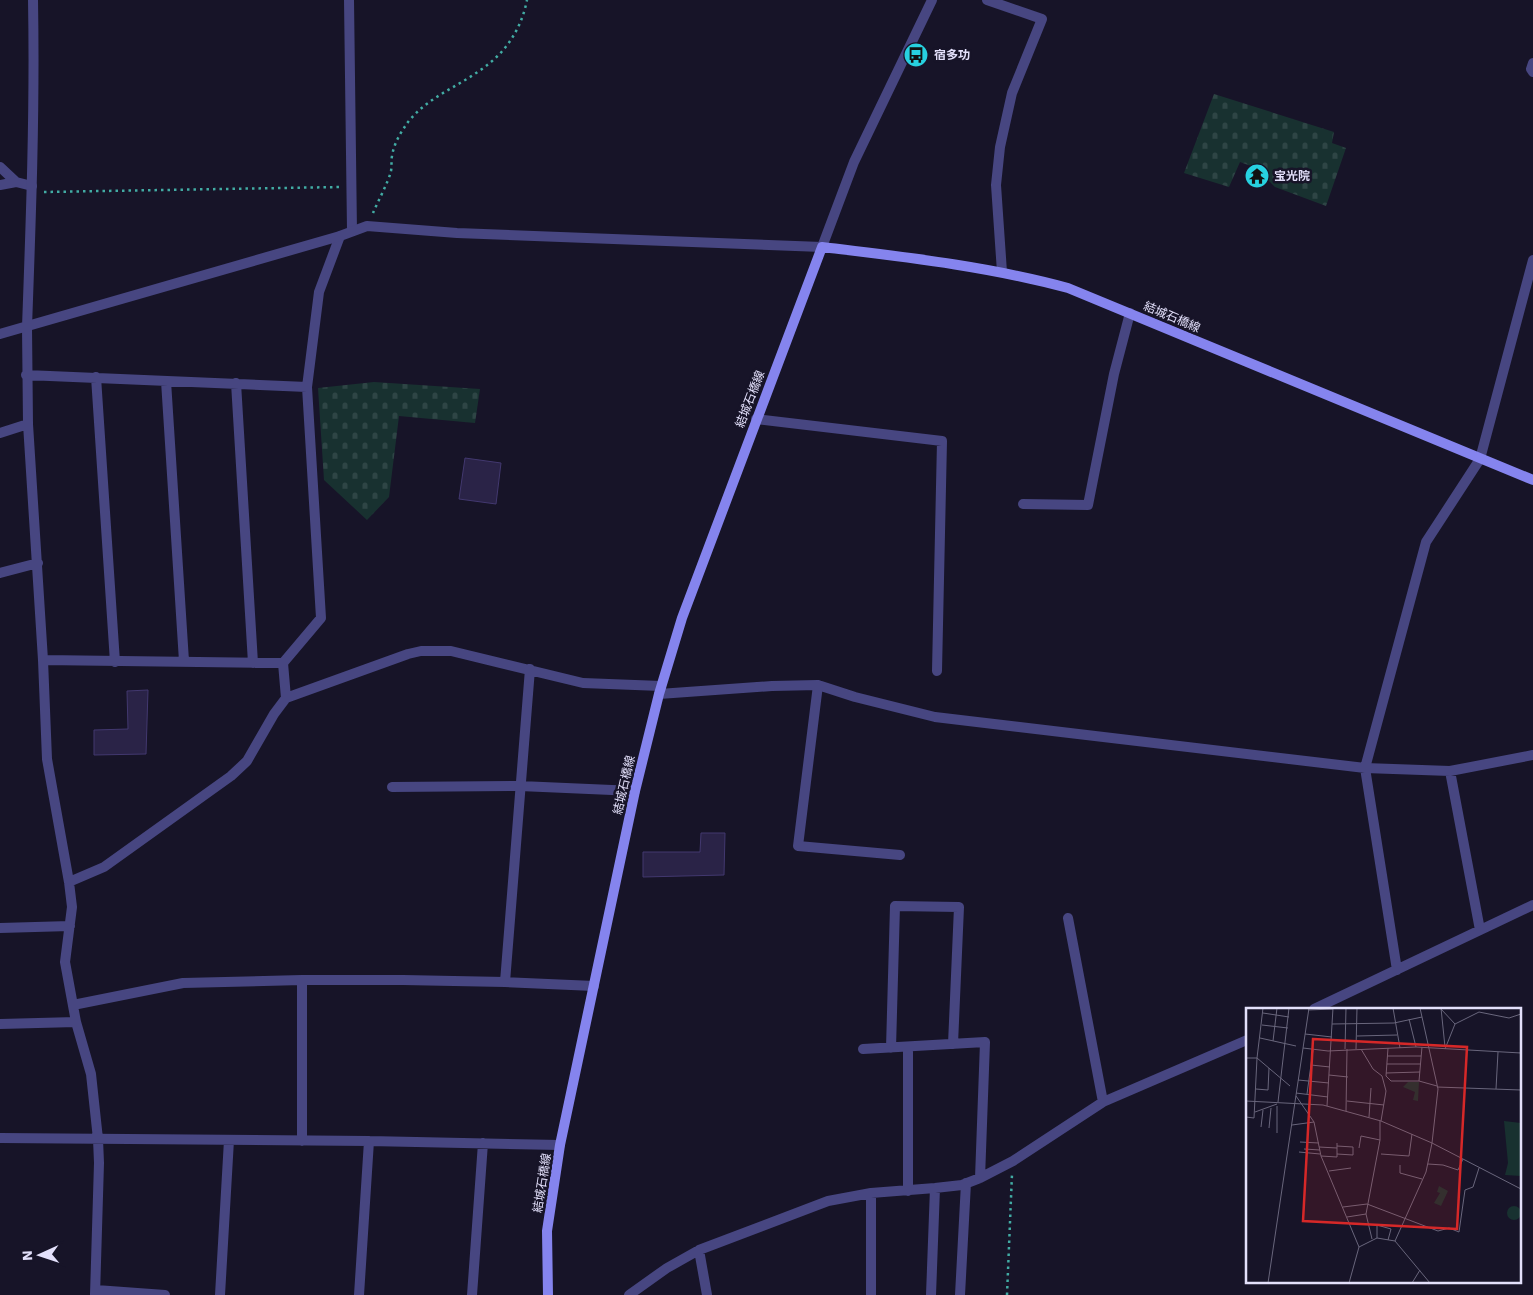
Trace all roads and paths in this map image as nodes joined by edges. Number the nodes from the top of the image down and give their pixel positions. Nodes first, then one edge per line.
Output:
1 (33, 0) edge
2 (349, 0) edge
3 (527, 0) edge
4 (932, 0) edge
5 (987, 0) edge
6 (1533, 63) edge
7 (1533, 72) edge
8 (0, 167) edge
9 (16, 182) junction
10 (0, 185) edge
11 (351, 187) junction
12 (32, 189) junction
13 (367, 226) junction
14 (352, 231) junction
15 (340, 236) junction
16 (822, 247) junction
17 (1533, 260) edge
18 (1002, 272) junction
19 (1130, 313) junction
20 (26, 327) junction
21 (0, 334) edge
22 (26, 375) junction
23 (96, 377) junction
24 (166, 381) junction
25 (236, 383) junction
26 (307, 387) junction
27 (756, 419) junction
28 (28, 424) junction
29 (0, 433) edge
30 (1480, 459) junction
31 (1533, 480) edge
32 (1023, 504) dead end
33 (38, 563) junction
34 (0, 573) edge
35 (44, 660) junction
36 (184, 661) junction
37 (115, 662) junction
38 (253, 663) junction
39 (283, 663) junction
40 (530, 669) junction
41 (937, 671) dead end
42 (818, 685) junction
43 (660, 690) junction
44 (286, 698) junction
45 (1533, 755) edge
46 (1365, 768) junction
47 (1450, 771) junction
48 (520, 786) junction
49 (392, 787) dead end
50 (635, 791) junction
51 (900, 855) dead end
52 (69, 882) junction
53 (1533, 905) edge
54 (1068, 918) dead end
55 (70, 926) junction
56 (0, 928) edge
57 (1480, 930) junction
58 (1396, 970) junction
59 (302, 980) junction
60 (505, 982) junction
61 (594, 986) junction
62 (73, 1005) junction
63 (1316, 1008) edge
64 (76, 1022) junction
65 (0, 1024) edge
66 (1246, 1040) edge
67 (953, 1044) junction
68 (908, 1047) junction
69 (891, 1048) junction
70 (863, 1050) dead end
71 (1103, 1102) junction
72 (0, 1138) edge
73 (98, 1139) junction
74 (229, 1140) junction
75 (302, 1141) junction
76 (368, 1141) junction
77 (483, 1143) junction
78 (560, 1145) junction
79 (1013, 1161) junction
80 (980, 1178) junction
81 (966, 1183) junction
82 (935, 1188) junction
83 (908, 1190) junction
84 (871, 1193) junction
85 (699, 1250) junction
86 (96, 1292) edge
87 (166, 1295) edge
88 (220, 1295) edge
89 (359, 1295) edge
90 (472, 1295) edge
91 (548, 1295) edge
92 (629, 1295) edge
93 (707, 1295) edge
94 (871, 1295) edge
95 (931, 1295) edge
96 (960, 1295) edge
97 (1007, 1295) edge

1 - 12 street
2 - 11 street
3 - 13 path
4 - 16 street
5 - 18 street
6 - 7 street
8 - 9 street
9 - 10 street
9 - 12 street
11 - 12 path
11 - 14 street
12 - 20 street
13 - 14 street
13 - 16 street
14 - 15 street
15 - 20 street
15 - 26 street
16 - 18 main road, 結城石橋線
16 - 27 main road, 結城石橋線
17 - 30 street
18 - 19 main road, 結城石橋線
19 - 30 main road, 結城石橋線
19 - 32 street
20 - 21 street
20 - 22 street
22 - 23 street
22 - 28 street
23 - 24 street
23 - 37 street
24 - 25 street
24 - 36 street
25 - 26 street
25 - 38 street
26 - 39 street
27 - 41 street
27 - 43 main road, 結城石橋線
28 - 29 street
28 - 33 street
30 - 31 main road, 結城石橋線
30 - 46 street
33 - 34 street
33 - 35 street
35 - 37 street
35 - 52 street
36 - 37 street
36 - 38 street
38 - 39 street
39 - 44 street
40 - 43 street
40 - 44 street
40 - 48 street
42 - 43 street
42 - 46 street
42 - 51 street
43 - 50 main road, 結城石橋線
44 - 52 street
45 - 47 street
46 - 47 street
46 - 58 street
47 - 57 street
48 - 49 street
48 - 50 street
48 - 60 street
50 - 61 main road, 結城石橋線
52 - 55 street
53 - 57 street
54 - 71 street
55 - 56 street
55 - 62 street
57 - 58 street
58 - 63 street
59 - 60 street
59 - 62 street
59 - 75 street
60 - 61 street
61 - 78 main road, 結城石橋線
62 - 64 street
64 - 65 street
64 - 73 street
66 - 71 street
67 - 68 street
67 - 69 street
67 - 80 street
68 - 69 street
68 - 83 street
69 - 70 street
71 - 79 street
72 - 73 street
73 - 74 street
73 - 86 street
74 - 75 street
74 - 88 street
75 - 76 street
76 - 77 street
76 - 89 street
77 - 78 street
77 - 90 street
78 - 91 main road, 結城石橋線
79 - 80 street
79 - 97 path
80 - 81 street
81 - 82 street
81 - 96 street
82 - 83 street
82 - 95 street
83 - 84 street
84 - 85 street
84 - 94 street
85 - 92 street
85 - 93 street
86 - 87 street

